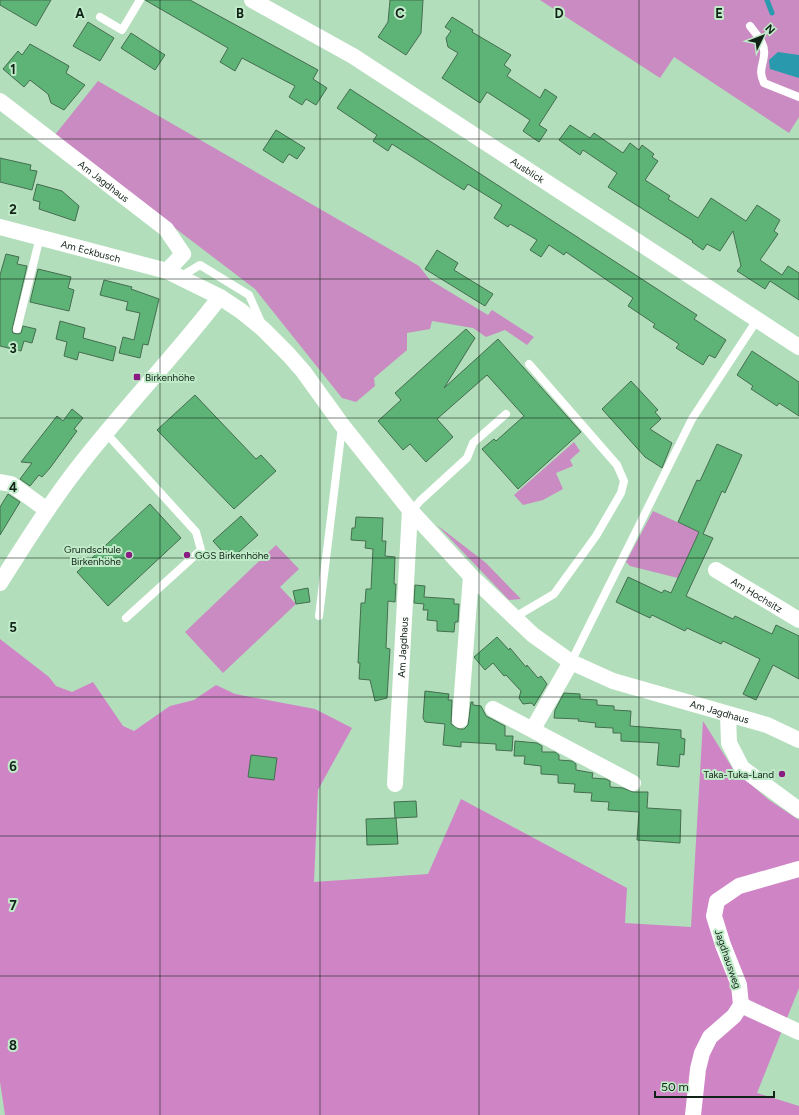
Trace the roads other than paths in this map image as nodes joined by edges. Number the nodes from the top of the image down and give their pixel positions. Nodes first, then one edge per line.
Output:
1 (140, 0) edge
2 (252, 0) edge
3 (100, 17) dead end
4 (750, 26) dead end
5 (799, 97) edge
6 (0, 101) edge
7 (0, 227) edge
8 (40, 237) junction
9 (174, 274) junction
10 (220, 297) junction
11 (757, 320) junction
12 (17, 329) dead end
13 (263, 329) junction
14 (799, 347) edge
15 (529, 364) dead end
16 (506, 414) dead end
17 (342, 424) junction
18 (106, 433) junction
19 (0, 482) edge
20 (47, 510) junction
21 (411, 511) junction
22 (716, 570) dead end
23 (471, 576) junction
24 (0, 583) edge
25 (319, 616) dead end
26 (515, 617) junction
27 (126, 618) dead end
28 (799, 620) edge
29 (571, 662) junction
30 (493, 709) dead end
31 (728, 714) junction
32 (460, 720) dead end
33 (533, 730) junction
34 (799, 740) edge
35 (633, 783) dead end
36 (395, 784) dead end
37 (799, 810) edge
38 (799, 869) edge
39 (741, 1005) junction
40 (799, 1032) edge
41 (693, 1115) edge

1 - 3 lane
2 - 11 street, Ausblick
4 - 5 lane
6 - 9 street, Am Jagdhaus
7 - 8 street, Am Eckbusch
8 - 9 street, Am Eckbusch
8 - 12 lane
9 - 10 street, Am Jagdhaus
9 - 13 lane, Am Jagdhaus
10 - 13 street, Am Jagdhaus
10 - 18 street
11 - 14 street, Ausblick
11 - 29 lane
13 - 17 street, Am Jagdhaus
15 - 26 lane
16 - 21 lane
17 - 21 street, Am Jagdhaus
17 - 25 lane
18 - 20 street
18 - 27 lane
19 - 20 street
20 - 24 street
21 - 23 street, Am Jagdhaus
21 - 36 street, Am Jagdhaus
22 - 28 street, Am Hochsitz
23 - 26 street, Am Jagdhaus
23 - 32 street
26 - 29 street, Am Jagdhaus
29 - 31 street, Am Jagdhaus
29 - 33 street
30 - 33 street
31 - 34 street, Am Jagdhaus
31 - 37 street
33 - 35 street
38 - 39 street, Jagdhausweg
39 - 40 street
39 - 41 street

